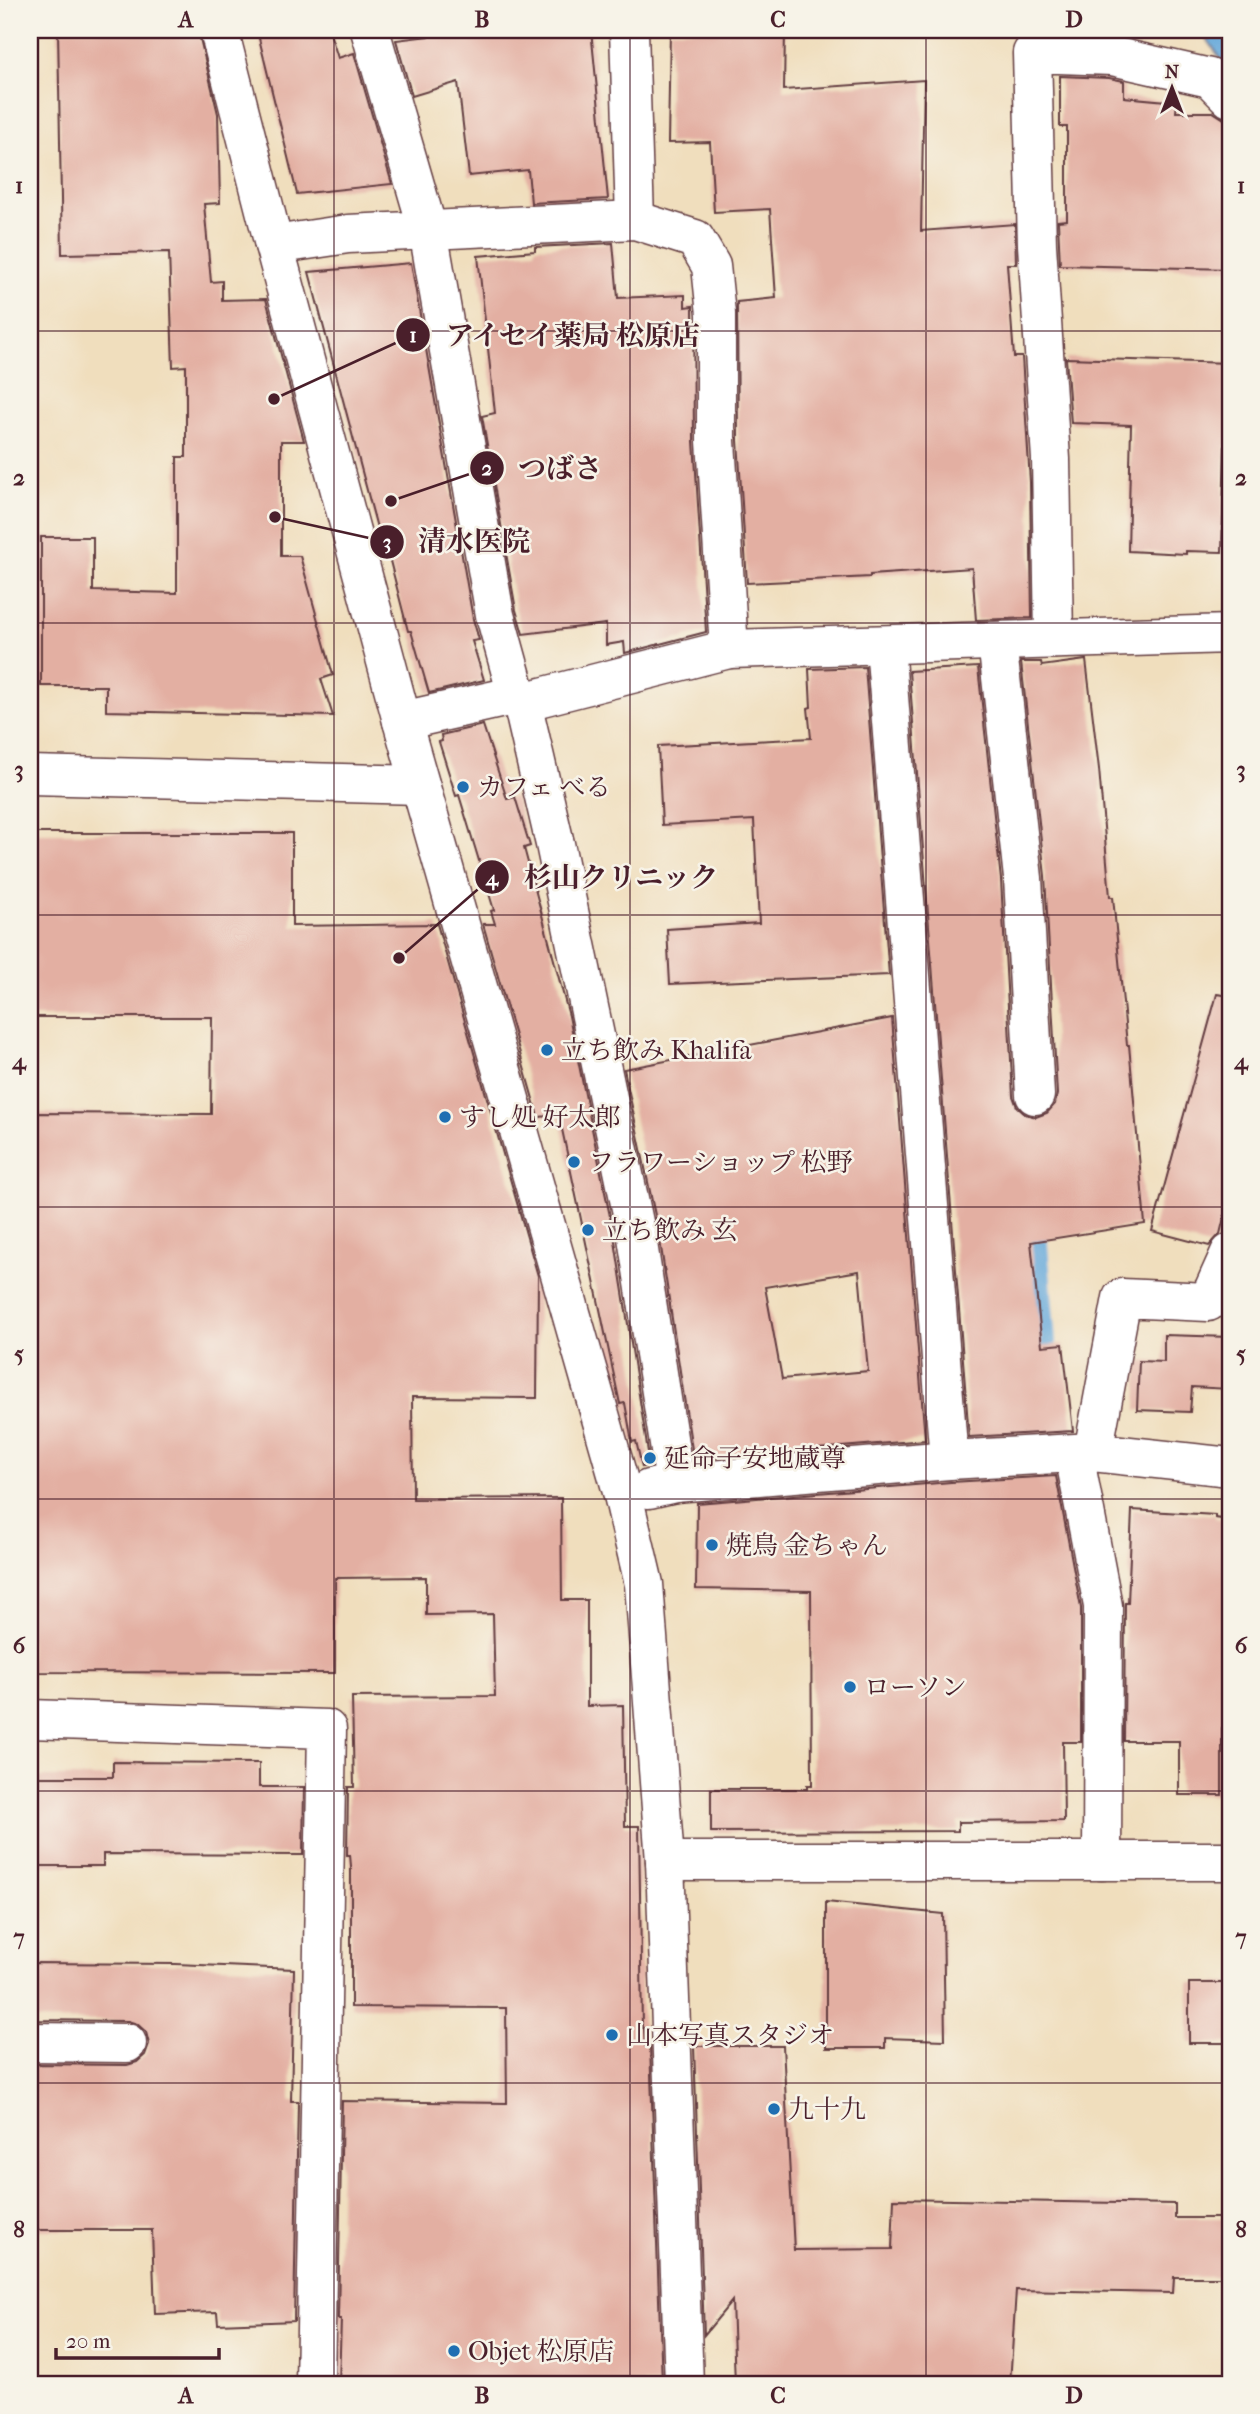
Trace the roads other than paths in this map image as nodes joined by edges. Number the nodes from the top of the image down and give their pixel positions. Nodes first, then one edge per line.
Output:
1 (219, 30) edge
2 (370, 30) edge
3 (629, 30) edge
4 (1032, 41) edge
5 (1230, 98) edge
6 (635, 220) junction
7 (428, 230) junction
8 (274, 245) junction
9 (1230, 634) edge
10 (1054, 639) junction
11 (997, 641) junction
12 (885, 645) junction
13 (729, 649) junction
14 (520, 699) junction
15 (402, 721) junction
16 (30, 775) edge
17 (420, 785) junction
18 (1035, 1096) dead end
19 (1230, 1253) edge
20 (1084, 1453) junction
21 (949, 1460) junction
22 (1230, 1466) edge
23 (675, 1483) junction
24 (623, 1495) junction
25 (30, 1719) edge
26 (665, 1861) junction
27 (1102, 1861) junction
28 (1230, 1861) edge
29 (30, 2042) edge
30 (127, 2043) dead end
31 (315, 2384) edge
32 (684, 2384) edge

1 - 8 street
2 - 7 street
3 - 6 street
4 - 5 street
4 - 10 street
6 - 7 street
6 - 13 street
7 - 8 street
7 - 14 street
8 - 15 street
9 - 10 street
10 - 11 street
11 - 12 street
11 - 18 street
12 - 13 street
12 - 21 street
13 - 14 street
14 - 15 street
14 - 23 street
15 - 17 street
16 - 17 street
17 - 24 street
19 - 20 street
20 - 21 street
20 - 22 street
20 - 27 street
21 - 23 street
23 - 24 street
24 - 26 street
25 - 31 street
26 - 27 street
26 - 32 street
27 - 28 street
29 - 30 street

